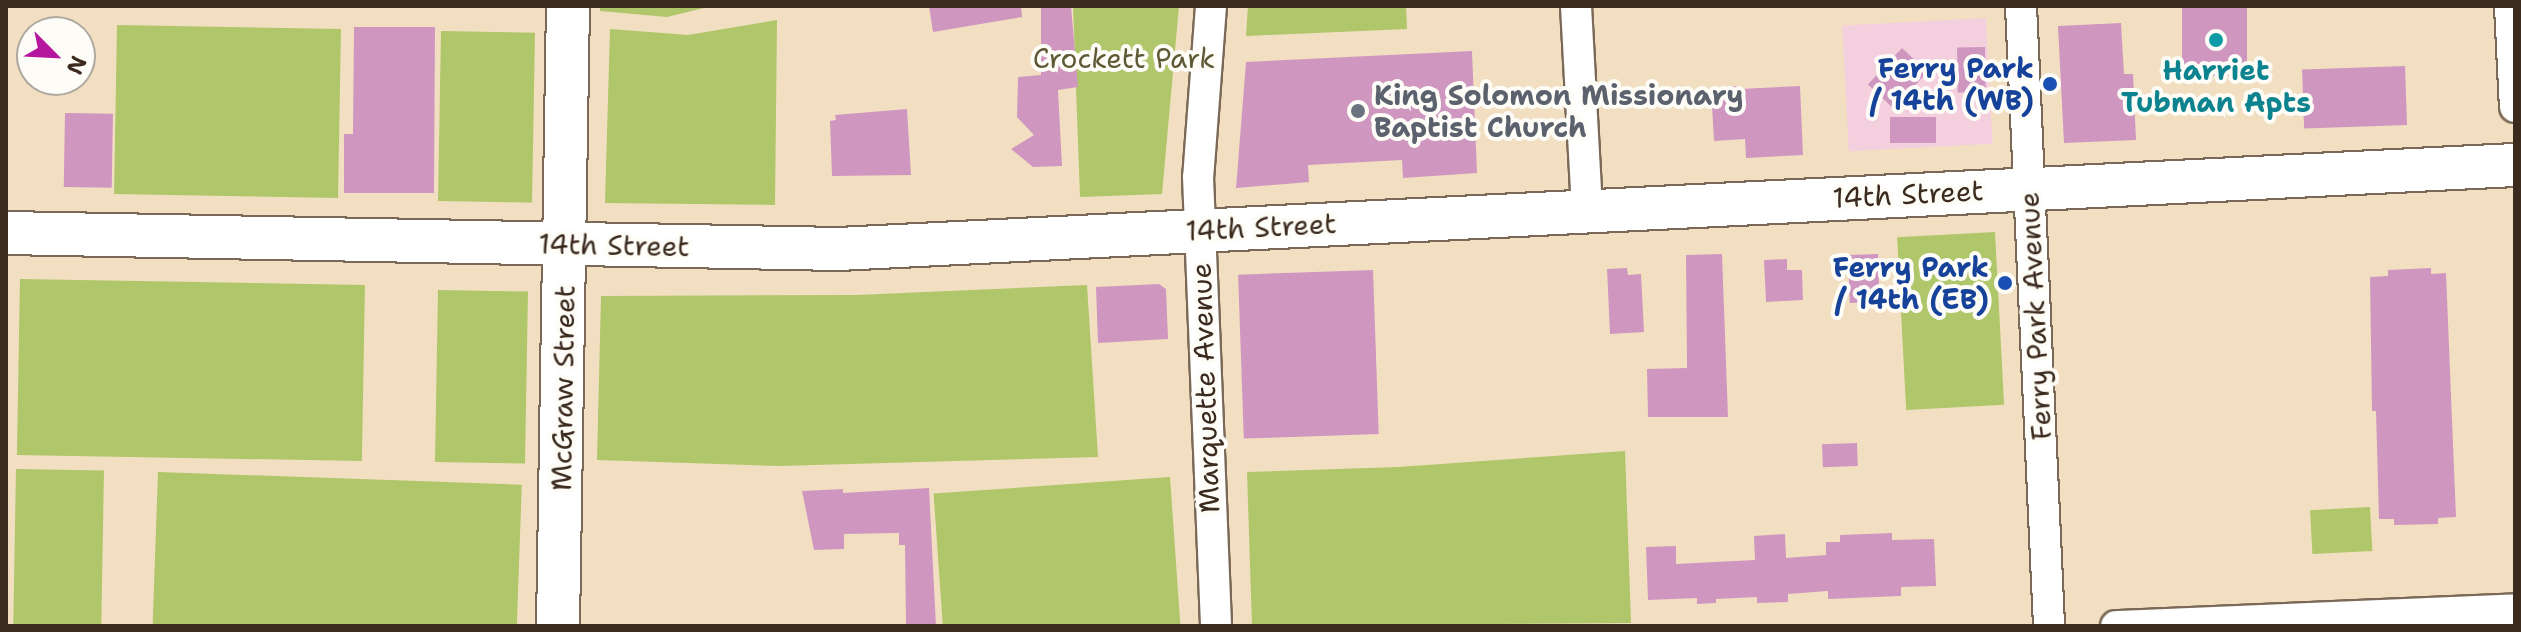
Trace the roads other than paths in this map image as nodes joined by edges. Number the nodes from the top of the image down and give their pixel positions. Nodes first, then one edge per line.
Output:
1 (568, 6) edge
2 (1211, 6) edge
3 (1576, 6) edge
4 (2021, 6) edge
5 (2510, 6) edge
6 (2515, 107) edge
7 (2515, 165) edge
8 (2029, 188) junction
9 (1587, 210) junction
10 (1199, 231) junction
11 (6, 233) edge
12 (565, 244) junction
13 (2515, 609) edge
14 (558, 626) edge
15 (1216, 626) edge
16 (2049, 626) edge
17 (2116, 626) edge

1 - 12 street, McGraw Street
2 - 10 street, Marquette Avenue
3 - 9 street
4 - 8 street, Ferry Park Avenue
5 - 6 street
7 - 8 street, 14th Street
8 - 9 street, 14th Street
8 - 16 street, Ferry Park Avenue
9 - 10 street, 14th Street
10 - 12 street, 14th Street
10 - 15 street, Marquette Avenue
11 - 12 street, 14th Street
12 - 14 street, McGraw Street
13 - 17 street

